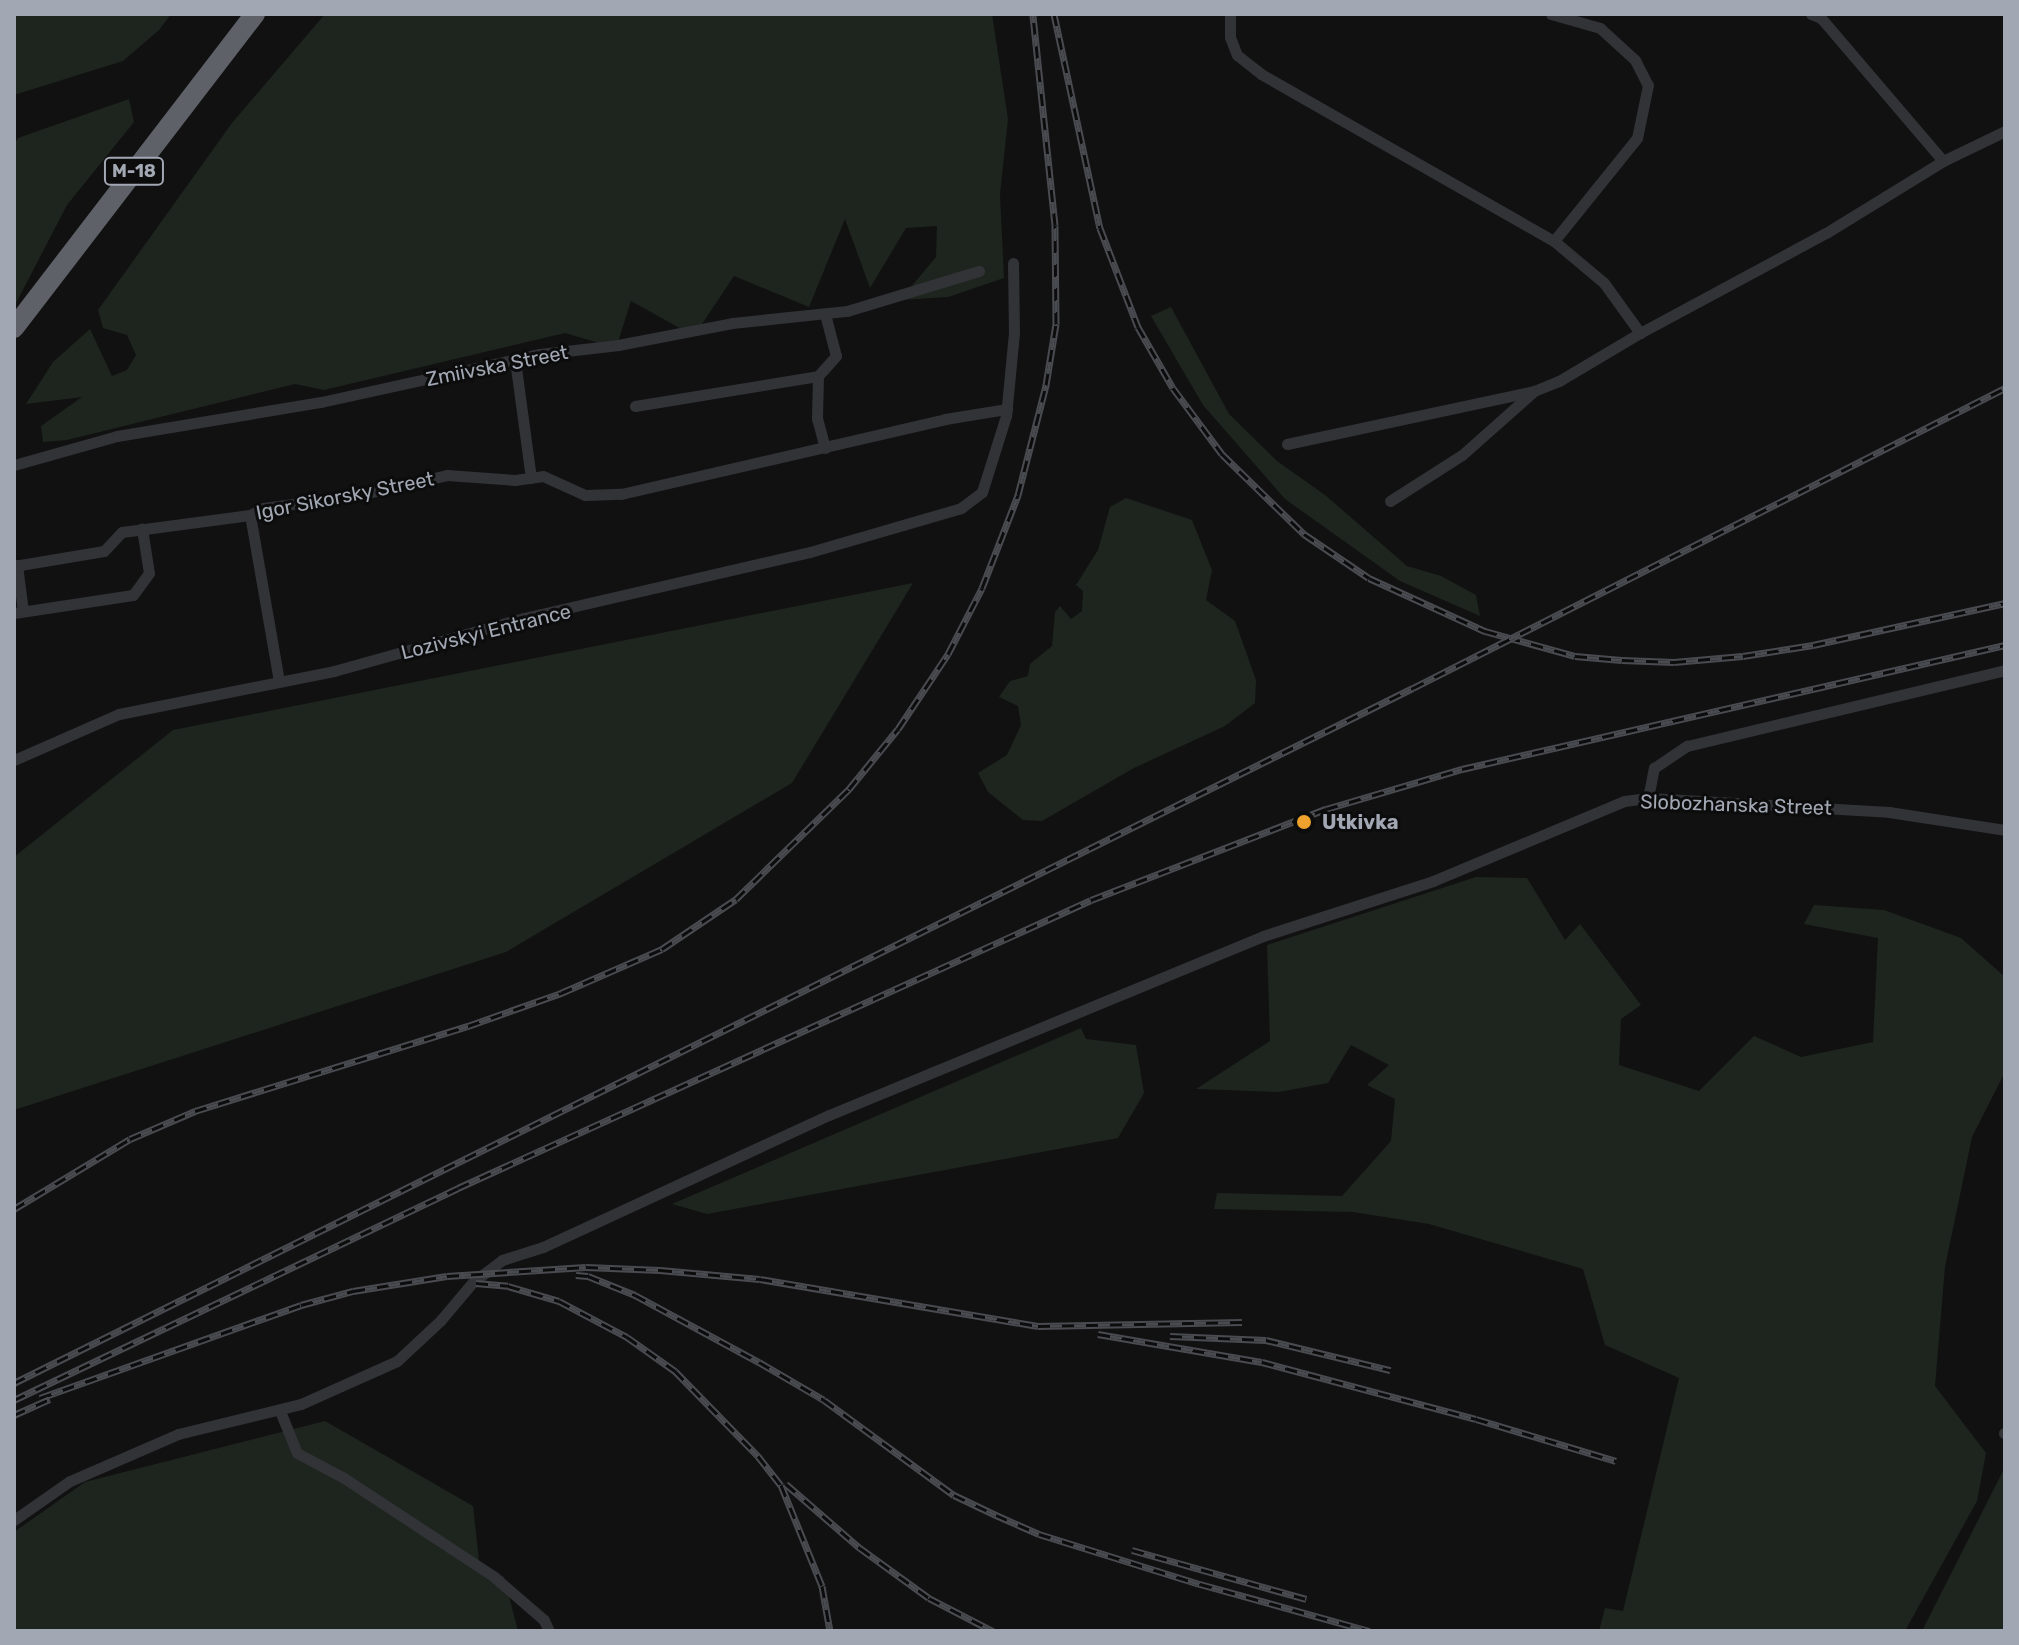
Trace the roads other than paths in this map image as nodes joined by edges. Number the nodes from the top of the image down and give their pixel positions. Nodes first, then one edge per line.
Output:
1 (255, 14) edge
2 (1230, 14) edge
3 (1551, 14) edge
4 (1811, 14) edge
5 (2005, 131) edge
6 (1943, 161) junction
7 (1554, 241) junction
8 (1013, 263) dead end
9 (979, 271) dead end
10 (825, 314) junction
11 (14, 328) edge
12 (1640, 333) junction
13 (515, 360) junction
14 (818, 376) junction
15 (1534, 391) junction
16 (635, 406) dead end
17 (1007, 409) junction
18 (1287, 444) dead end
19 (825, 448) junction
20 (14, 465) edge
21 (531, 478) junction
22 (1390, 501) dead end
23 (250, 515) junction
24 (142, 529) junction
25 (15, 566) edge
26 (18, 612) edge
27 (2005, 670) edge
28 (279, 682) junction
29 (14, 760) edge
30 (1648, 798) junction
31 (2005, 830) edge
32 (280, 1411) junction
33 (14, 1520) edge
34 (549, 1631) edge

1 - 11 highway, М-18
2 - 7 street
3 - 7 street
4 - 6 street
5 - 6 street
6 - 12 street
7 - 12 street
8 - 17 street
9 - 10 street, Zmiivska Street
10 - 13 street, Zmiivska Street
10 - 14 street
12 - 15 street
13 - 20 street, Zmiivska Street
13 - 21 street
14 - 16 street
14 - 19 street
15 - 18 street
15 - 22 street
17 - 19 street, Igor Sikorsky Street
17 - 28 street, Lozivskyi Entrance
19 - 21 street, Igor Sikorsky Street
21 - 23 street, Igor Sikorsky Street
23 - 24 street, Igor Sikorsky Street
23 - 28 street
24 - 25 street, Igor Sikorsky Street
24 - 26 street
25 - 26 street
27 - 30 street
28 - 29 street, Lozivskyi Entrance
30 - 31 street, Slobozhanska Street
30 - 32 street, Slobozhanska Street
32 - 33 street, Slobozhanska Street
32 - 34 street

